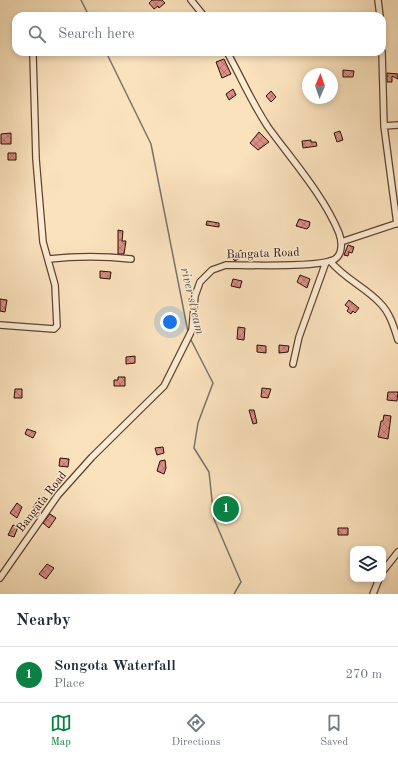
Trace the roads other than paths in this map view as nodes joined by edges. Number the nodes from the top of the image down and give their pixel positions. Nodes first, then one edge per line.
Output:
1 (191, 0) edge
2 (378, 0) edge
3 (201, 12) edge
4 (380, 12) edge
5 (34, 56) edge
6 (229, 56) edge
7 (382, 56) edge
8 (398, 125) edge
9 (384, 126) junction
10 (398, 224) edge
11 (341, 242) junction
12 (49, 259) junction
13 (131, 259) dead end
14 (328, 262) junction
15 (0, 325) edge
16 (398, 340) edge
17 (293, 364) dead end
18 (398, 552) edge
19 (386, 567) edge
20 (0, 578) edge
21 (378, 582) edge
22 (373, 594) edge

1 - 3 street
2 - 4 street
5 - 12 street
6 - 11 street
7 - 9 street
8 - 9 street
9 - 10 street
10 - 11 street
11 - 14 street
12 - 13 street
12 - 15 street
14 - 16 street
14 - 17 street
14 - 20 street, Bangata Road
18 - 19 street
21 - 22 street

